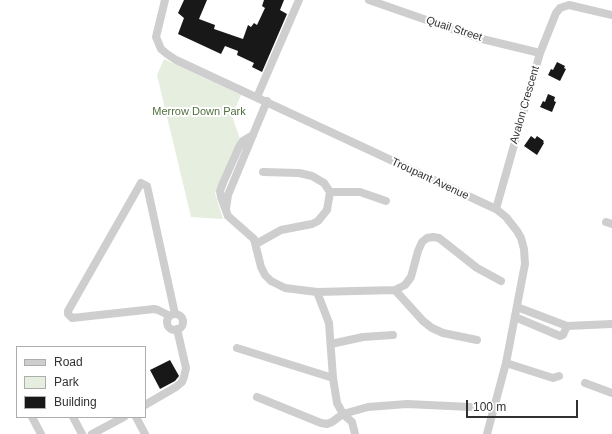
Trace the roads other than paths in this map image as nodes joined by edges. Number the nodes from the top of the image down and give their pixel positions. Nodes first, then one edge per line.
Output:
1 (165, 0) edge
2 (298, 0) edge
3 (369, 0) edge
4 (612, 15) edge
5 (540, 53) junction
6 (257, 97) junction
7 (267, 101) junction
8 (263, 172) dead end
9 (330, 192) junction
10 (386, 201) dead end
11 (496, 209) junction
12 (256, 244) junction
13 (501, 281) dead end
14 (395, 290) junction
15 (317, 292) junction
16 (517, 307) junction
17 (172, 315) junction
18 (515, 317) junction
19 (612, 324) edge
20 (567, 326) junction
21 (393, 335) dead end
22 (477, 340) dead end
23 (331, 344) junction
24 (237, 348) dead end
25 (506, 363) junction
26 (559, 376) dead end
27 (333, 378) junction
28 (585, 383) dead end
29 (612, 393) edge
30 (257, 397) dead end
31 (146, 404) edge
32 (470, 408) dead end
33 (343, 414) junction
34 (32, 418) edge
35 (74, 418) edge
36 (122, 418) edge
37 (137, 418) edge
38 (40, 434) edge
39 (82, 434) edge
40 (92, 434) edge
41 (145, 434) edge
42 (355, 434) edge
43 (486, 434) edge

1 - 6 street, Troupant Avenue
2 - 6 street
3 - 5 street, Quail Street
4 - 5 street, Avalon Crescent
5 - 11 street, Avalon Crescent
6 - 7 street, Troupant Avenue
7 - 11 street, Troupant Avenue
7 - 12 street
8 - 9 street
9 - 10 street
9 - 12 street
11 - 16 street, Troupant Avenue
12 - 15 street
13 - 14 street
14 - 15 street
14 - 22 street
15 - 23 street
16 - 18 street, Troupant Avenue
16 - 20 street
17 - 17 street
17 - 31 street
18 - 20 street
18 - 25 street, Troupant Avenue
19 - 20 street
21 - 23 street
23 - 27 street
24 - 27 street
25 - 26 street
25 - 43 street, Troupant Avenue
27 - 33 street
28 - 29 street
30 - 33 street
32 - 33 street
33 - 42 street
34 - 38 street
35 - 39 street
36 - 40 street
37 - 41 street

